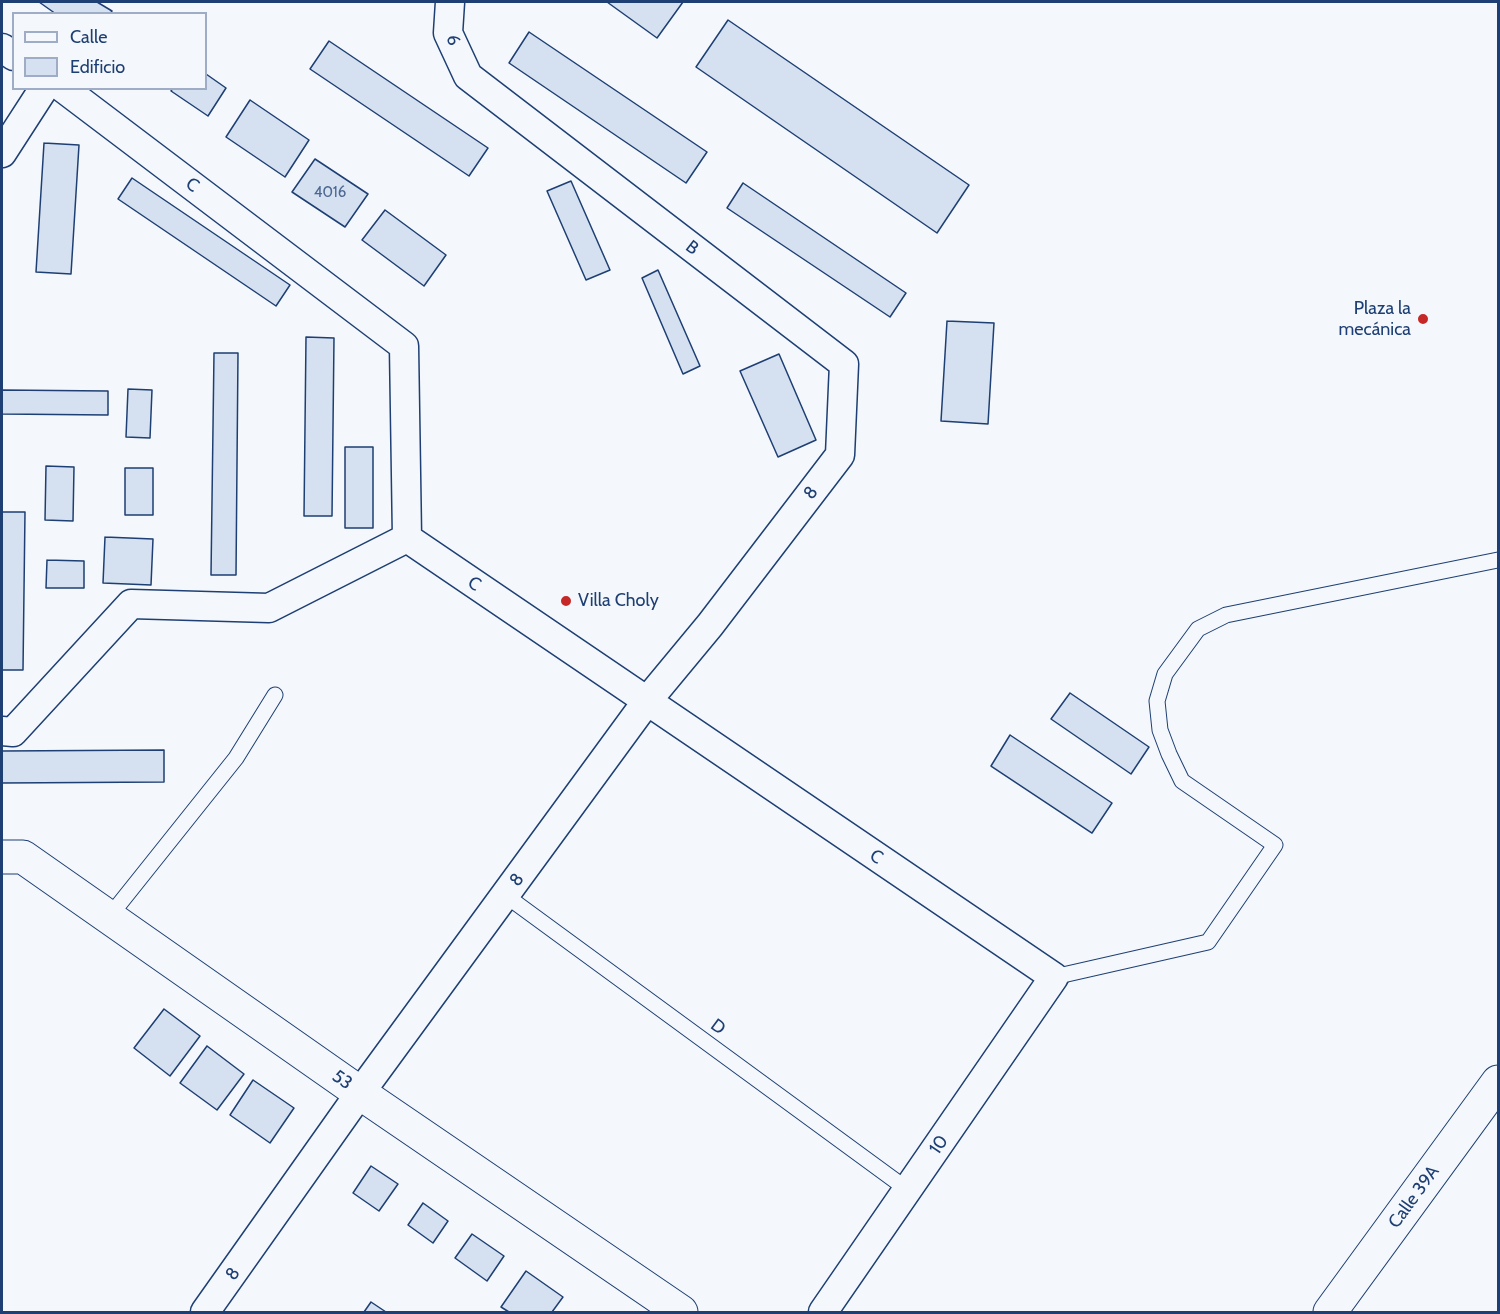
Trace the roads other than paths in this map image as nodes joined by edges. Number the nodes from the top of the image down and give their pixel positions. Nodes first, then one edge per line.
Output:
1 (450, 2) edge
2 (468, 75) joint
3 (43, 90) edge
4 (66, 90) edge
5 (2, 153) edge
6 (840, 455) joint
7 (407, 538) junction
8 (1498, 560) edge
9 (275, 695) dead end
10 (647, 701) junction
11 (2, 731) edge
12 (2, 857) edge
13 (505, 895) junction
14 (109, 917) junction
15 (1054, 977) junction
16 (1498, 1082) edge
17 (360, 1093) junction
18 (908, 1190) junction
19 (205, 1312) edge
20 (681, 1312) edge
21 (823, 1312) edge
22 (1330, 1312) edge

1 - 2 street, 6
2 - 6 street, B
3 - 5 street
4 - 7 street, C
6 - 10 street, 8
7 - 10 street, C
7 - 11 street
8 - 15 lane
9 - 14 lane
10 - 13 street, 8
10 - 15 street, C
12 - 14 street, 53
13 - 17 street, 8
13 - 18 lane, D
14 - 17 street, 53
15 - 18 street, 10
16 - 22 street, Calle 39A
17 - 19 street, 8
17 - 20 street, 53
18 - 21 street, 10

